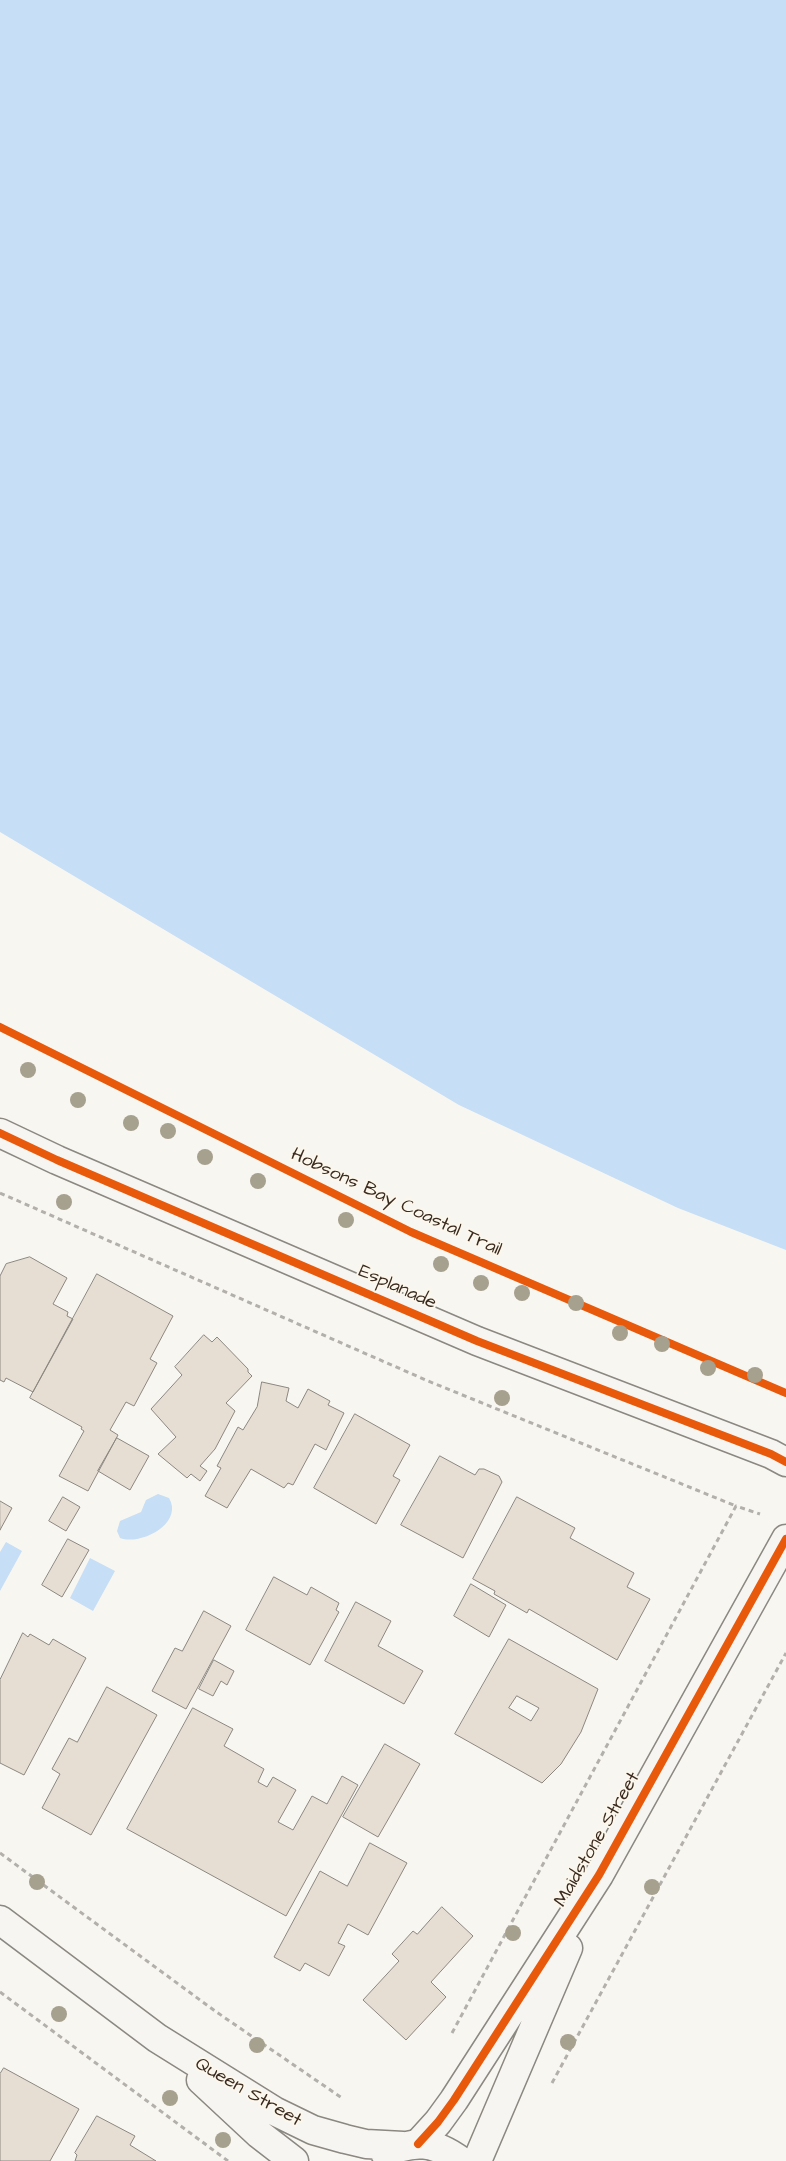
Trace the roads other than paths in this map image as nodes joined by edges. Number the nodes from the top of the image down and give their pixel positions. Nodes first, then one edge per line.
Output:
1 (0, 1133) edge
2 (786, 1462) edge
3 (786, 1539) edge
4 (599, 1875) junction
5 (0, 1920) edge
6 (157, 2038) junction
7 (410, 2145) junction
8 (294, 2161) edge
9 (376, 2161) edge
10 (461, 2161) edge
11 (477, 2161) edge

1 - 2 street, Esplanade
3 - 4 street, Maidstone Street
4 - 7 street, Maidstone Street
4 - 11 street, Maidstone Street
5 - 6 street, Queen Street
6 - 7 street, Queen Street
6 - 8 street, Queen Street
7 - 9 street
7 - 10 street, Queen Street

